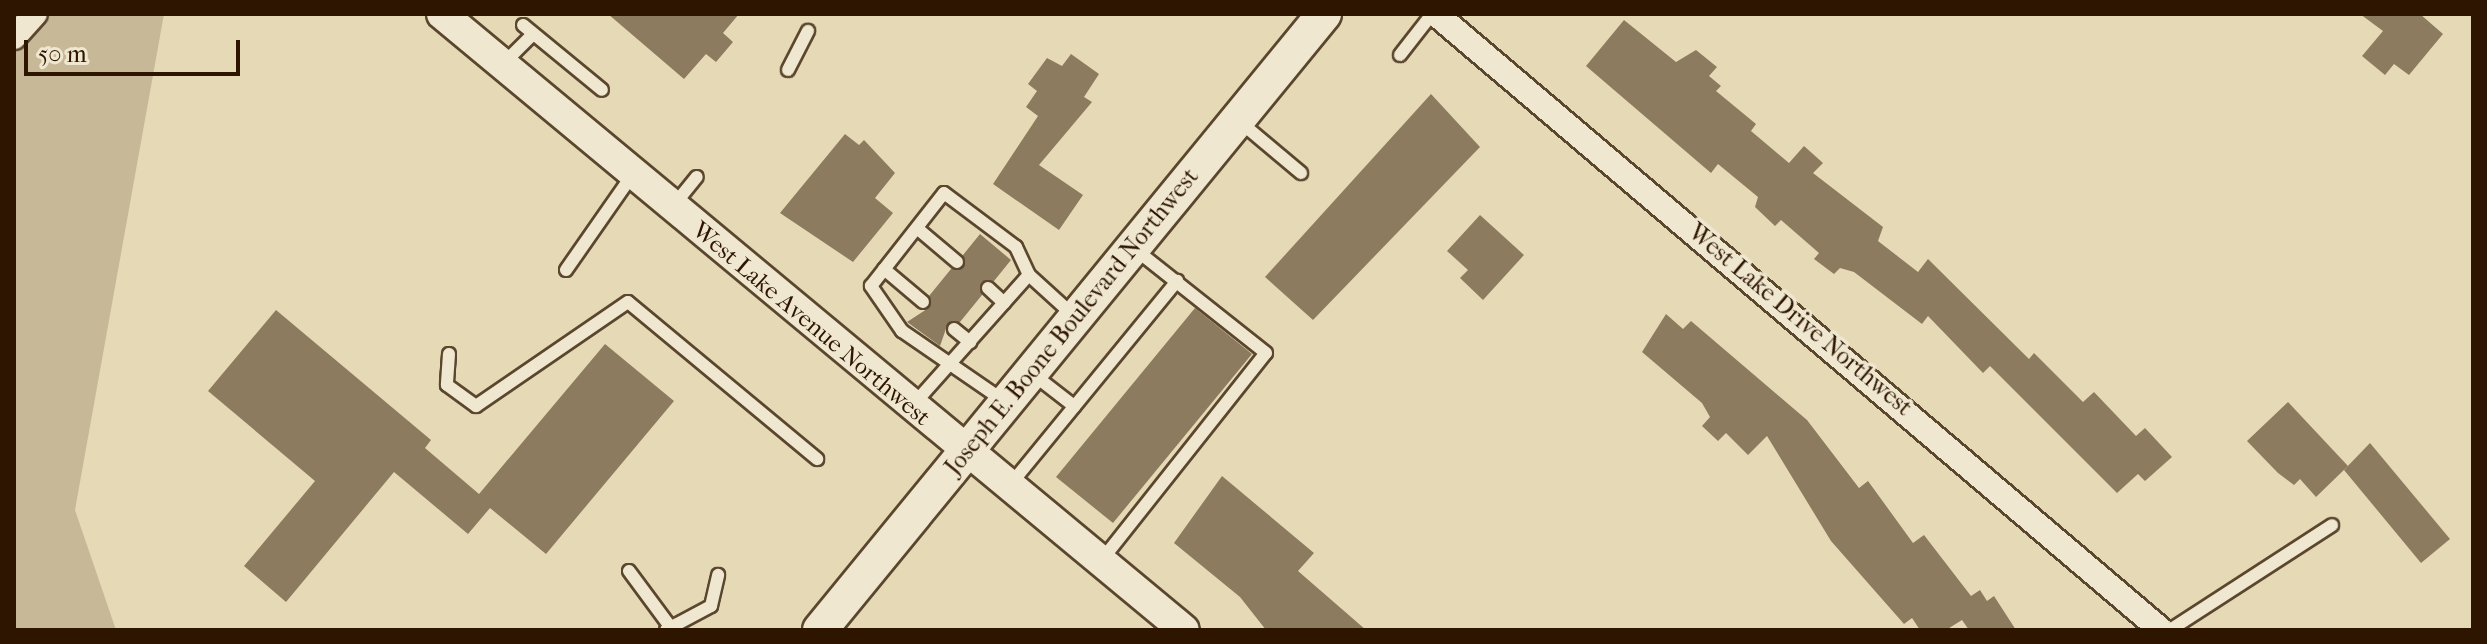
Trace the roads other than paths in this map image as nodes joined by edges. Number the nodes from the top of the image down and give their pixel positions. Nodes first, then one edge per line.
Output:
1 (35, 14) edge
2 (442, 14) edge
3 (1434, 14) edge
4 (1318, 16) edge
5 (808, 31) dead end
6 (14, 37) edge
7 (1400, 55) dead end
8 (502, 65) junction
9 (788, 70) dead end
10 (602, 90) dead end
11 (1237, 120) junction
12 (1301, 173) dead end
13 (633, 174) junction
14 (697, 177) dead end
15 (672, 207) junction
16 (918, 229) junction
17 (1133, 248) junction
18 (957, 262) dead end
19 (884, 269) junction
20 (566, 270) dead end
21 (1029, 275) junction
22 (1177, 281) junction
23 (988, 288) dead end
24 (923, 302) dead end
25 (1004, 303) junction
26 (1076, 318) junction
27 (954, 329) dead end
28 (970, 342) junction
29 (449, 354) dead end
30 (950, 365) junction
31 (1032, 373) junction
32 (1006, 403) junction
33 (1074, 406) junction
34 (911, 408) junction
35 (965, 454) junction
36 (817, 459) dead end
37 (1008, 487) junction
38 (2332, 525) dead end
39 (1101, 561) junction
40 (629, 571) dead end
41 (718, 575) dead end
42 (667, 627) edge
43 (820, 630) edge
44 (1184, 630) edge
45 (2161, 630) edge
46 (2170, 630) edge

1 - 6 street
2 - 8 street, West Lake Avenue Northwest
3 - 7 lane
3 - 45 street, West Lake Drive Northwest
4 - 11 main road, Joseph E. Boone Boulevard Northwest
5 - 9 lane
8 - 10 lane
8 - 13 street, West Lake Avenue Northwest
11 - 12 lane
11 - 17 main road, Joseph E. Boone Boulevard Northwest
13 - 15 street, West Lake Avenue Northwest
13 - 20 lane
14 - 15 lane
15 - 34 street, West Lake Avenue Northwest
16 - 18 lane
16 - 19 lane
16 - 21 lane
17 - 22 lane
17 - 26 main road, Joseph E. Boone Boulevard Northwest
19 - 24 lane
19 - 30 lane
21 - 25 lane
21 - 26 lane
22 - 33 lane
22 - 39 lane
23 - 25 lane
25 - 28 lane
26 - 31 main road, Joseph E. Boone Boulevard Northwest
27 - 28 lane
28 - 30 lane
29 - 36 lane
30 - 32 lane
30 - 34 lane
31 - 32 main road, Joseph E. Boone Boulevard Northwest
31 - 33 lane
32 - 35 main road, Joseph E. Boone Boulevard Northwest
33 - 37 lane
34 - 35 street, West Lake Avenue Northwest
35 - 37 street, West Lake Avenue Northwest
35 - 43 main road, Joseph E. Boone Boulevard Northwest
37 - 39 street, West Lake Avenue Northwest
38 - 46 lane
39 - 44 street, West Lake Avenue Northwest
40 - 42 lane
41 - 42 lane

